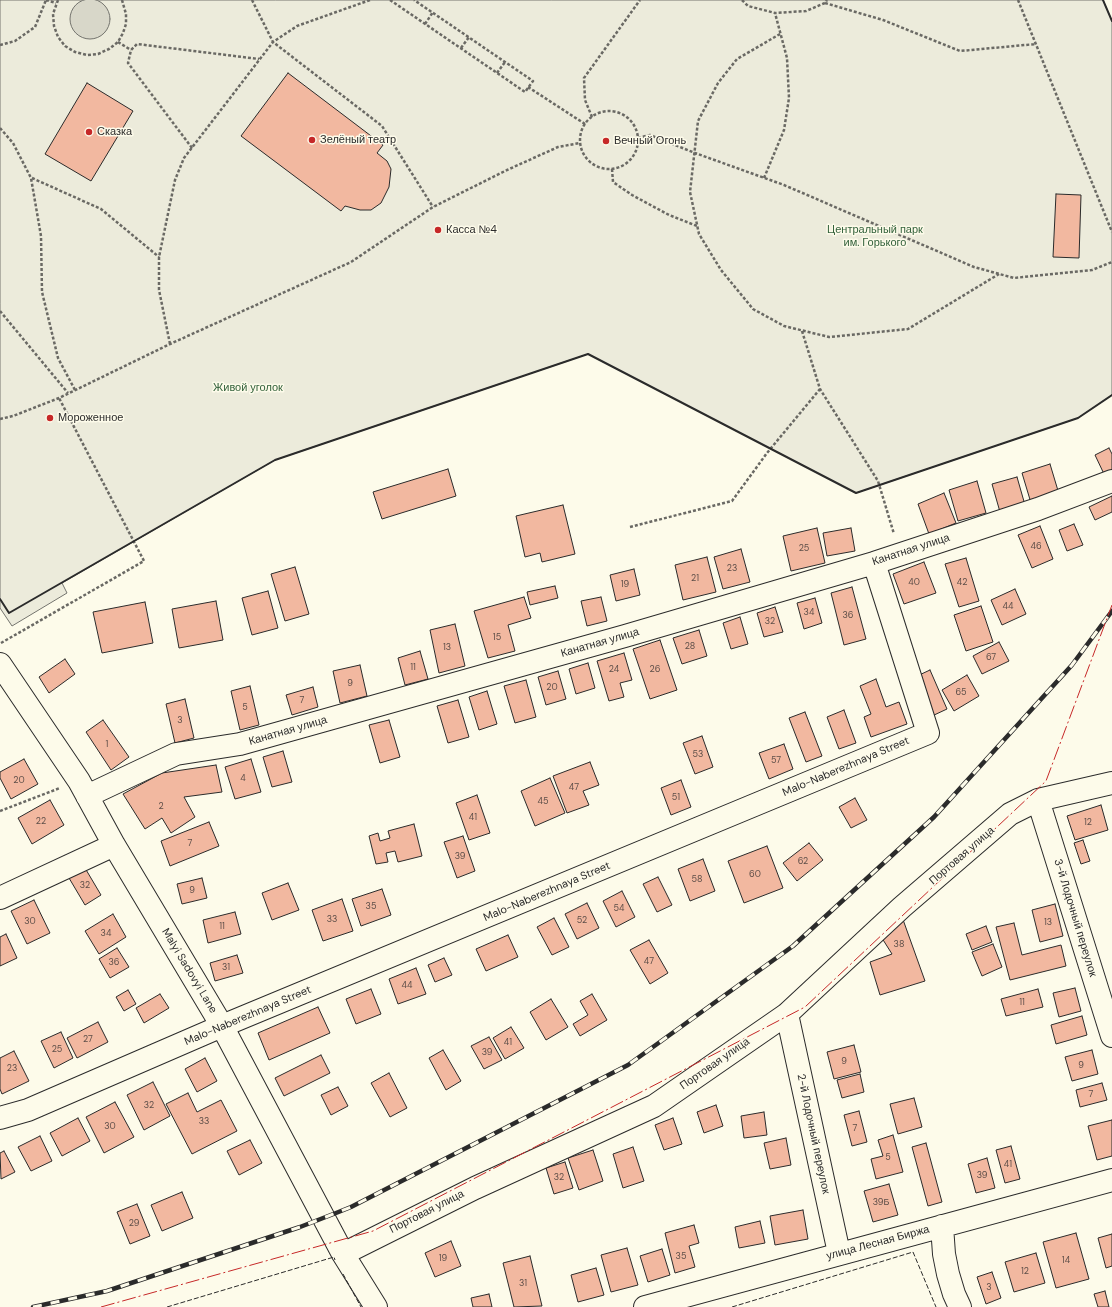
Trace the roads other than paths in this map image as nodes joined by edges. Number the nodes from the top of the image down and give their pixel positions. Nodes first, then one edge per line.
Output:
1 (1112, 481) edge
2 (874, 562) junction
3 (0, 664) edge
4 (1112, 783) edge
5 (83, 788) junction
6 (1038, 800) junction
7 (114, 845) junction
8 (0, 898) edge
9 (787, 1014) junction
10 (222, 1026) junction
11 (1112, 1036) edge
12 (0, 1118) edge
13 (1112, 1180) edge
14 (942, 1226) junction
15 (343, 1254) junction
16 (839, 1254) junction
17 (376, 1307) edge
18 (645, 1307) edge
19 (960, 1307) edge

1 - 2 street, Канатная улица
2 - 5 street, Канатная улица
2 - 10 street, Malo-Naberezhnaya Street
3 - 5 street, Malyi Sadovyi Lane
4 - 6 street, Портовая улица
5 - 7 street, Malyi Sadovyi Lane
6 - 9 street, Портовая улица
6 - 11 street, 3-й Лодочный переулок
7 - 8 street
7 - 10 street, Malyi Sadovyi Lane
9 - 15 street, Портовая улица
9 - 16 street, 2-й Лодочный переулок
10 - 12 street, Malo-Naberezhnaya Street
10 - 15 street, Malyi Sadovyi Lane
13 - 14 street, улица Лесная Биржа
14 - 16 street, улица Лесная Биржа
14 - 19 street
15 - 17 street, Malyi Sadovyi Lane
16 - 18 street, улица Лесная Биржа

